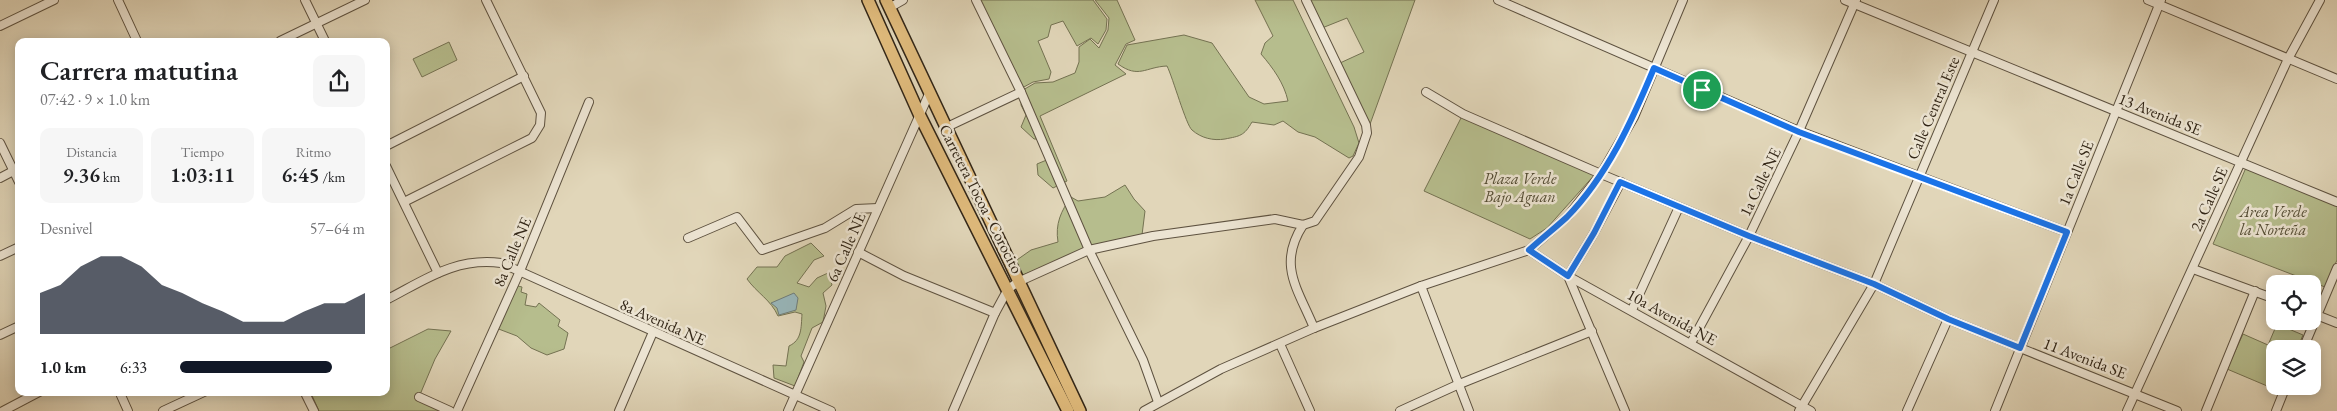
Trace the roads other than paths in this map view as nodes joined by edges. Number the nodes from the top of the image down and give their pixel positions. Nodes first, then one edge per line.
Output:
1 (54, 0) edge
2 (118, 0) edge
3 (305, 0) edge
4 (365, 0) edge
5 (486, 0) edge
6 (868, 0) edge
7 (903, 0) edge
8 (976, 0) edge
9 (1306, 0) edge
10 (1498, 0) edge
11 (1683, 0) edge
12 (1844, 0) edge
13 (1994, 0) edge
14 (2148, 0) edge
15 (2320, 0) edge
16 (1856, 2) edge
17 (2160, 2) edge
18 (887, 4) edge
19 (316, 24) junction
20 (0, 26) edge
21 (136, 38) edge
22 (286, 38) edge
23 (323, 38) edge
24 (1972, 52) junction
25 (2288, 59) junction
26 (1654, 68) junction
27 (524, 76) junction
28 (2337, 78) edge
29 (1021, 92) junction
30 (1426, 92) dead end
31 (929, 94) junction
32 (588, 102) dead end
33 (2116, 111) junction
34 (920, 116) junction
35 (947, 127) junction
36 (1799, 132) junction
37 (0, 143) edge
38 (390, 144) edge
39 (2241, 162) junction
40 (15, 168) edge
41 (15, 170) edge
42 (390, 174) edge
43 (1601, 174) junction
44 (1920, 176) junction
45 (0, 178) edge
46 (1620, 182) junction
47 (395, 183) junction
48 (390, 185) edge
49 (404, 202) junction
50 (2337, 202) edge
51 (1679, 207) junction
52 (878, 208) junction
53 (1303, 225) junction
54 (2067, 232) junction
55 (1749, 236) junction
56 (688, 238) dead end
57 (15, 249) edge
58 (1089, 250) junction
59 (1529, 250) junction
60 (858, 252) junction
61 (0, 256) edge
62 (2337, 268) edge
63 (2193, 269) junction
64 (520, 271) junction
65 (438, 272) junction
66 (1568, 276) junction
67 (1874, 284) junction
68 (1013, 285) junction
69 (1421, 286) junction
70 (2255, 291) junction
71 (2266, 295) edge
72 (390, 298) edge
73 (2321, 302) edge
74 (1632, 310) junction
75 (995, 313) junction
76 (2321, 317) edge
77 (1948, 319) junction
78 (2337, 323) edge
79 (15, 328) edge
80 (1314, 328) junction
81 (1592, 330) junction
82 (653, 332) junction
83 (0, 335) edge
84 (1691, 343) junction
85 (1280, 344) junction
86 (2020, 348) junction
87 (1457, 385) junction
88 (2136, 393) junction
89 (2282, 395) edge
90 (32, 396) edge
91 (121, 396) edge
92 (195, 396) edge
93 (306, 396) edge
94 (795, 396) junction
95 (419, 397) dead end
96 (1158, 402) junction
97 (1801, 409) edge
98 (3, 411) edge
99 (128, 411) edge
100 (163, 411) edge
101 (314, 411) edge
102 (450, 411) edge
103 (458, 411) edge
104 (620, 411) edge
105 (788, 411) edge
106 (831, 411) edge
107 (954, 411) edge
108 (1068, 411) edge
109 (1080, 411) edge
110 (1144, 411) edge
111 (1310, 411) edge
112 (1400, 411) edge
113 (1469, 411) edge
114 (1624, 411) edge
115 (1811, 411) edge
116 (1907, 411) edge
117 (1995, 411) edge
118 (2127, 411) edge
119 (2177, 411) edge
120 (2206, 411) edge
121 (2276, 411) edge

1 - 20 street
2 - 21 street
3 - 19 street
4 - 19 street
5 - 27 street
6 - 34 main road, Carretera Tocoa - Corocito
7 - 18 street
8 - 29 street
9 - 53 street
10 - 26 street
11 - 26 street
12 - 16 street, 13 Avenida SE
13 - 24 street, Calle Central Este
14 - 17 street
15 - 25 street, 2a Calle SE
16 - 24 street, 13 Avenida SE
16 - 36 street, 1a Calle NE
17 - 25 street
17 - 33 street, 1a Calle SE
18 - 31 main road, Carretera Tocoa - Corocito
19 - 22 street
19 - 23 street
24 - 33 street, 13 Avenida SE
24 - 44 street, Calle Central Este
25 - 28 street
25 - 39 street, 2a Calle SE
26 - 36 street
26 - 43 street
27 - 38 street
27 - 49 street
29 - 35 street
29 - 58 street
30 - 43 street, 11 Avenida SE
31 - 34 street, 6a Calle NE
31 - 35 main road, Carretera Tocoa - Corocito
32 - 64 street, 8a Calle NE
33 - 39 street, 13 Avenida SE
33 - 54 street, 1a Calle SE
34 - 52 street, 6a Calle NE
34 - 68 main road, Carretera Tocoa - Corocito
35 - 68 main road, Carretera Tocoa - Corocito
36 - 44 street
36 - 55 street, 1a Calle NE
37 - 40 street
39 - 50 street, 13 Avenida SE
39 - 63 street, 2a Calle SE
41 - 45 street
42 - 47 street
43 - 46 street, 11 Avenida SE
43 - 59 street
44 - 54 street
44 - 67 street, Calle Central Este
46 - 51 street, 11 Avenida SE
46 - 66 street
47 - 48 street
47 - 49 street
49 - 65 street
51 - 55 street, 11 Avenida SE
51 - 74 street
52 - 56 street
52 - 60 street, 6a Calle NE
53 - 58 street
53 - 80 street
54 - 86 street, 1a Calle SE
55 - 67 street, 11 Avenida SE
55 - 84 street, 1a Calle NE
57 - 61 street
58 - 68 street
58 - 96 street
59 - 66 street, 10a Avenida NE
59 - 69 street
60 - 75 street
60 - 94 street, 6a Calle NE
62 - 73 street
63 - 70 street
63 - 88 street, 2a Calle SE
64 - 65 street, 8a Avenida NE
64 - 82 street, 8a Avenida NE
64 - 103 street, 8a Calle NE
65 - 72 street, 8a Avenida NE
66 - 74 street, 10a Avenida NE
66 - 81 street
67 - 77 street, 11 Avenida SE
67 - 97 street, Calle Central Este
68 - 75 street
68 - 108 main road, Carretera Tocoa - Corocito
68 - 109 main road, Carretera Tocoa - Corocito
69 - 80 street
69 - 87 street
70 - 71 street
70 - 120 street
74 - 84 street, 10a Avenida NE
75 - 107 street
76 - 78 street
77 - 86 street, 11 Avenida SE
77 - 116 street
79 - 83 street
80 - 85 street
81 - 87 street
81 - 114 street
82 - 94 street, 8a Avenida NE
82 - 104 street
84 - 97 street, 10a Avenida NE
85 - 96 street
85 - 111 street
86 - 88 street, 11 Avenida SE
86 - 117 street, 1a Calle SE
87 - 112 street
87 - 113 street
88 - 118 street, 2a Calle SE
88 - 119 street, 11 Avenida SE
89 - 121 street
90 - 98 street
91 - 99 street
92 - 100 street
93 - 101 street
94 - 105 street, 6a Calle NE
94 - 106 street, 8a Avenida NE
95 - 102 street
96 - 110 street
97 - 115 street, 10a Avenida NE

